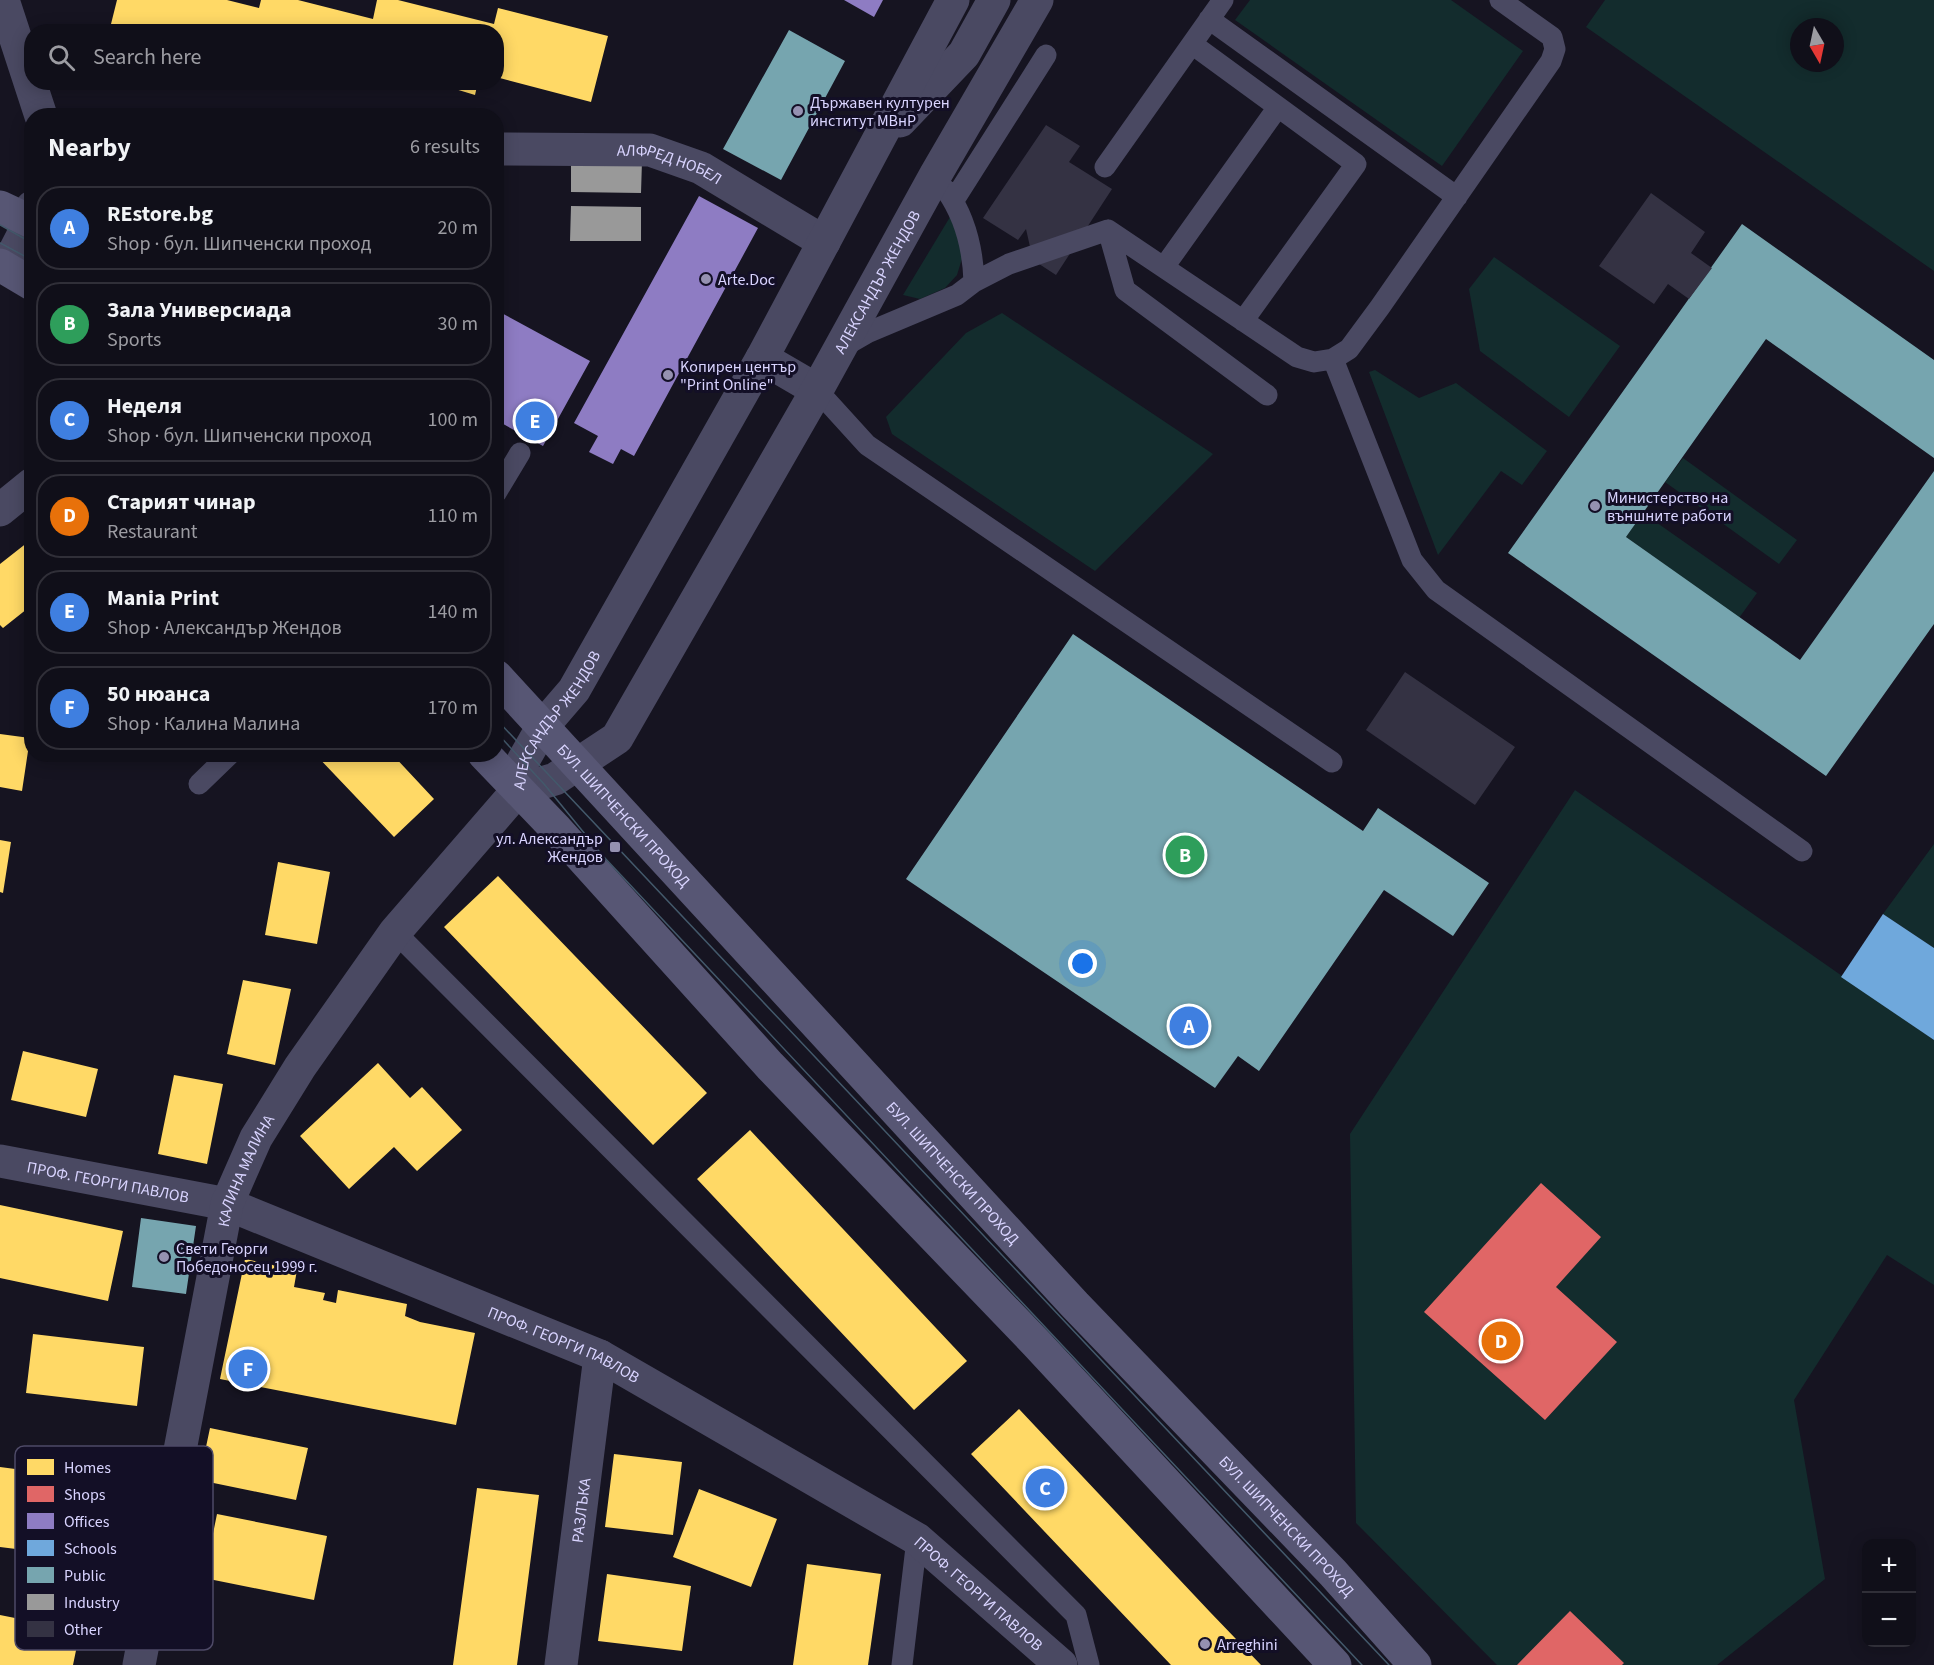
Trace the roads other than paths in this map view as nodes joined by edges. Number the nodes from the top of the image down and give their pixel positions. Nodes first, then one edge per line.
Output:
1 (3, 0) edge
2 (953, 0) edge
3 (994, 0) edge
4 (1037, 0) edge
5 (1223, 0) edge
6 (1500, 0) edge
7 (1209, 19) junction
8 (1192, 44) junction
9 (964, 54) junction
10 (1046, 55) dead end
11 (24, 64) edge
12 (32, 90) edge
13 (1278, 107) junction
14 (38, 108) edge
15 (876, 145) junction
16 (504, 149) edge
17 (1105, 167) dead end
18 (936, 174) junction
19 (1457, 197) junction
20 (954, 200) junction
21 (23, 214) edge
22 (1108, 230) junction
23 (824, 242) junction
24 (1164, 267) junction
25 (12, 272) edge
26 (974, 282) junction
27 (1244, 321) junction
28 (838, 350) junction
29 (762, 358) junction
30 (1333, 359) junction
31 (817, 390) junction
32 (1267, 395) dead end
33 (520, 453) dead end
34 (504, 480) edge
35 (24, 490) edge
36 (0, 510) edge
37 (504, 685) edge
38 (543, 726) junction
39 (222, 762) edge
40 (492, 762) edge
41 (1332, 762) dead end
42 (578, 766) junction
43 (199, 784) dead end
44 (518, 790) junction
45 (1802, 851) dead end
46 (395, 932) junction
47 (0, 1161) edge
48 (227, 1204) junction
49 (600, 1356) junction
50 (181, 1446) edge
51 (917, 1539) junction
52 (142, 1650) edge
53 (139, 1665) edge
54 (561, 1665) edge
55 (902, 1665) edge
56 (1061, 1665) edge
57 (1089, 1665) edge
58 (1335, 1665) edge
59 (1415, 1665) edge

1 - 11 street
2 - 15 street, АЛЕКСАНДЪР ЖЕНДОВ
3 - 9 street, АЛЕКСАНДЪР ЖЕНДОВ
4 - 18 street, АЛЕКСАНДЪР ЖЕНДОВ
5 - 7 lane
6 - 19 lane
7 - 8 lane
7 - 19 lane
8 - 13 lane
8 - 17 lane
9 - 15 street, АЛЕКСАНДЪР ЖЕНДОВ
9 - 18 street, АЛЕКСАНДЪР ЖЕНДОВ
10 - 20 lane
12 - 14 street
13 - 24 lane
13 - 27 lane
15 - 23 street, АЛЕКСАНДЪР ЖЕНДОВ
16 - 23 street, АЛФРЕД НОБЕЛ
18 - 20 lane
18 - 28 street, АЛЕКСАНДЪР ЖЕНДОВ
19 - 30 lane
20 - 26 lane
21 - 25 street
22 - 24 lane
22 - 26 lane
22 - 32 lane
23 - 29 street, АЛЕКСАНДЪР ЖЕНДОВ
24 - 27 lane
26 - 28 lane
27 - 30 lane
28 - 31 street, АЛЕКСАНДЪР ЖЕНДОВ
29 - 31 street
29 - 38 street, АЛЕКСАНДЪР ЖЕНДОВ
30 - 45 lane
31 - 41 lane
31 - 42 street, АЛЕКСАНДЪР ЖЕНДОВ
33 - 34 lane
35 - 36 street
37 - 38 main road, БУЛ. ШИПЧЕНСКИ ПРОХОД
38 - 42 main road, БУЛ. ШИПЧЕНСКИ ПРОХОД
38 - 44 street, АЛЕКСАНДЪР ЖЕНДОВ
39 - 43 lane
40 - 44 main road
42 - 44 street, АЛЕКСАНДЪР ЖЕНДОВ
42 - 59 main road, БУЛ. ШИПЧЕНСКИ ПРОХОД
44 - 46 street, КАЛИНА МАЛИНА
44 - 58 main road
46 - 48 street, КАЛИНА МАЛИНА
46 - 57 lane
47 - 48 street, ПРОФ. ГЕОРГИ ПАВЛОВ
48 - 49 street, ПРОФ. ГЕОРГИ ПАВЛОВ
48 - 50 street, КАЛИНА МАЛИНА
49 - 51 street, ПРОФ. ГЕОРГИ ПАВЛОВ
49 - 54 street, РАЗЛЪКА
51 - 55 lane
51 - 56 street, ПРОФ. ГЕОРГИ ПАВЛОВ
52 - 53 street, КАЛИНА МАЛИНА

